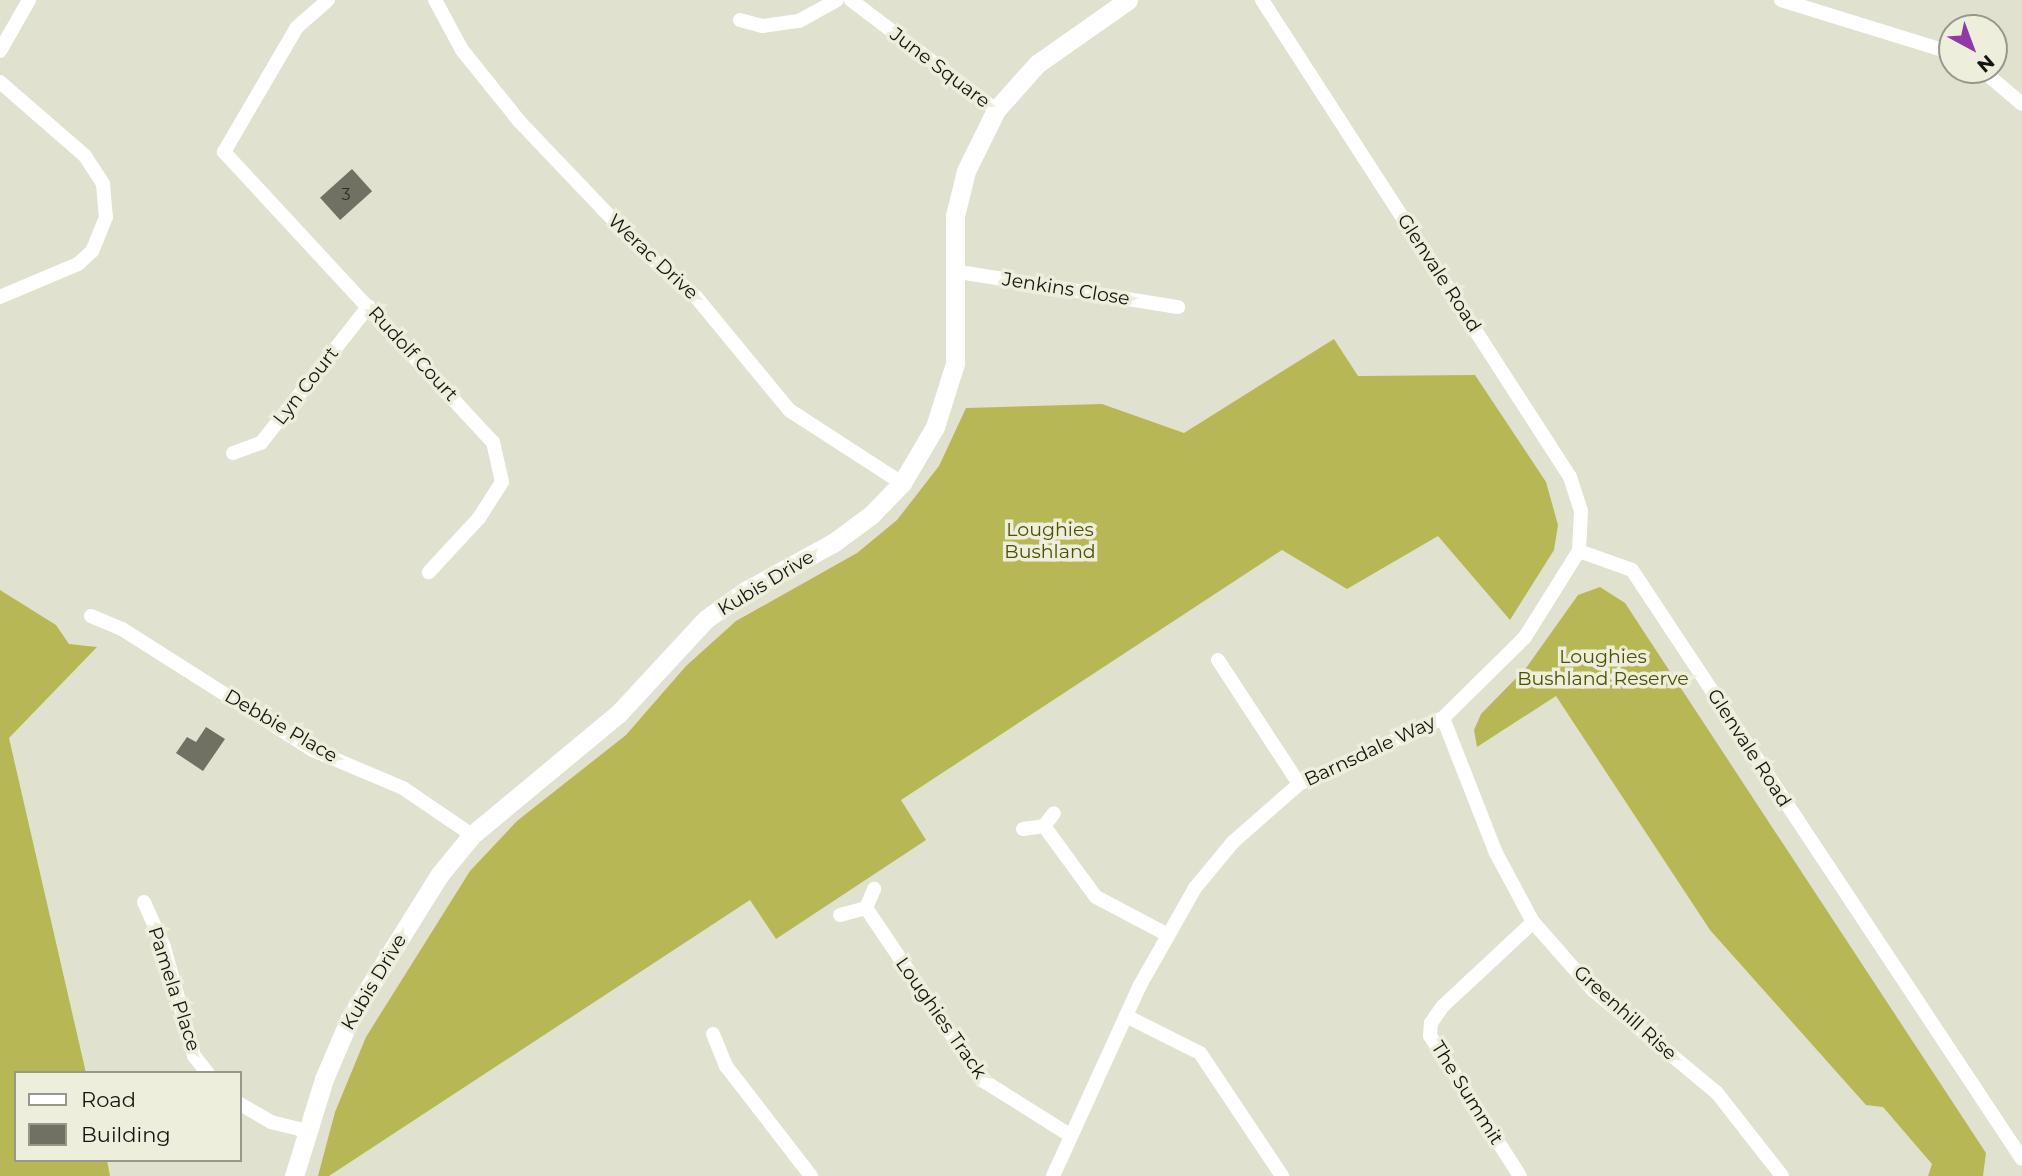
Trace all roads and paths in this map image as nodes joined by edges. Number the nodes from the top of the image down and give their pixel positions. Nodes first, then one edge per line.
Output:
1 (29, 0) edge
2 (328, 0) edge
3 (435, 0) edge
4 (837, 0) edge
5 (851, 0) edge
6 (1128, 0) edge
7 (1262, 0) edge
8 (1781, 0) edge
9 (740, 20) dead end
10 (1938, 49) edge
11 (0, 51) edge
12 (0, 82) edge
13 (1998, 84) edge
14 (2022, 104) edge
15 (996, 110) junction
16 (953, 271) junction
17 (0, 297) edge
18 (369, 306) junction
19 (1178, 307) dead end
20 (233, 453) dead end
21 (902, 483) junction
22 (1579, 551) junction
23 (429, 572) dead end
24 (91, 616) dead end
25 (1215, 657) dead end
26 (1443, 718) junction
27 (1299, 783) junction
28 (1055, 813) dead end
29 (1044, 826) junction
30 (1023, 828) dead end
31 (472, 835) junction
32 (874, 888) dead end
33 (144, 902) dead end
34 (866, 908) junction
35 (841, 915) dead end
36 (1533, 922) junction
37 (1168, 935) junction
38 (1126, 1016) junction
39 (713, 1034) dead end
40 (206, 1071) edge
41 (242, 1105) edge
42 (307, 1131) junction
43 (1068, 1134) junction
44 (2022, 1159) edge
45 (294, 1176) edge
46 (811, 1176) edge
47 (1053, 1176) edge
48 (1282, 1176) edge
49 (1520, 1176) edge
50 (1782, 1176) edge

1 - 11 street
2 - 18 street, Rudolf Court
3 - 21 street, Werac Drive
4 - 9 street
5 - 15 street, June Square
6 - 15 street, Kubis Drive
7 - 22 street, Glenvale Road
8 - 10 street
12 - 17 street
13 - 14 street
15 - 16 street, Kubis Drive
16 - 19 street, Jenkins Close
16 - 21 street, Kubis Drive
18 - 20 street, Lyn Court
18 - 23 street, Rudolf Court
21 - 31 street, Kubis Drive
22 - 26 street, Barnsdale Way
22 - 44 street, Glenvale Road
24 - 31 street, Debbie Place
25 - 27 street
26 - 27 street, Barnsdale Way
26 - 36 street, Greenhill Rise
27 - 37 street, Barnsdale Way
28 - 29 street
29 - 30 street
29 - 37 street
31 - 42 street, Kubis Drive
32 - 34 street
33 - 40 street, Pamela Place
34 - 35 street
34 - 43 street, Loughies Track
36 - 49 street, The Summit
36 - 50 street, Greenhill Rise
37 - 38 street, Barnsdale Way
38 - 43 street, Barnsdale Way
38 - 48 street
39 - 46 street
41 - 42 street
42 - 45 street, Kubis Drive
43 - 47 street, Barnsdale Way

